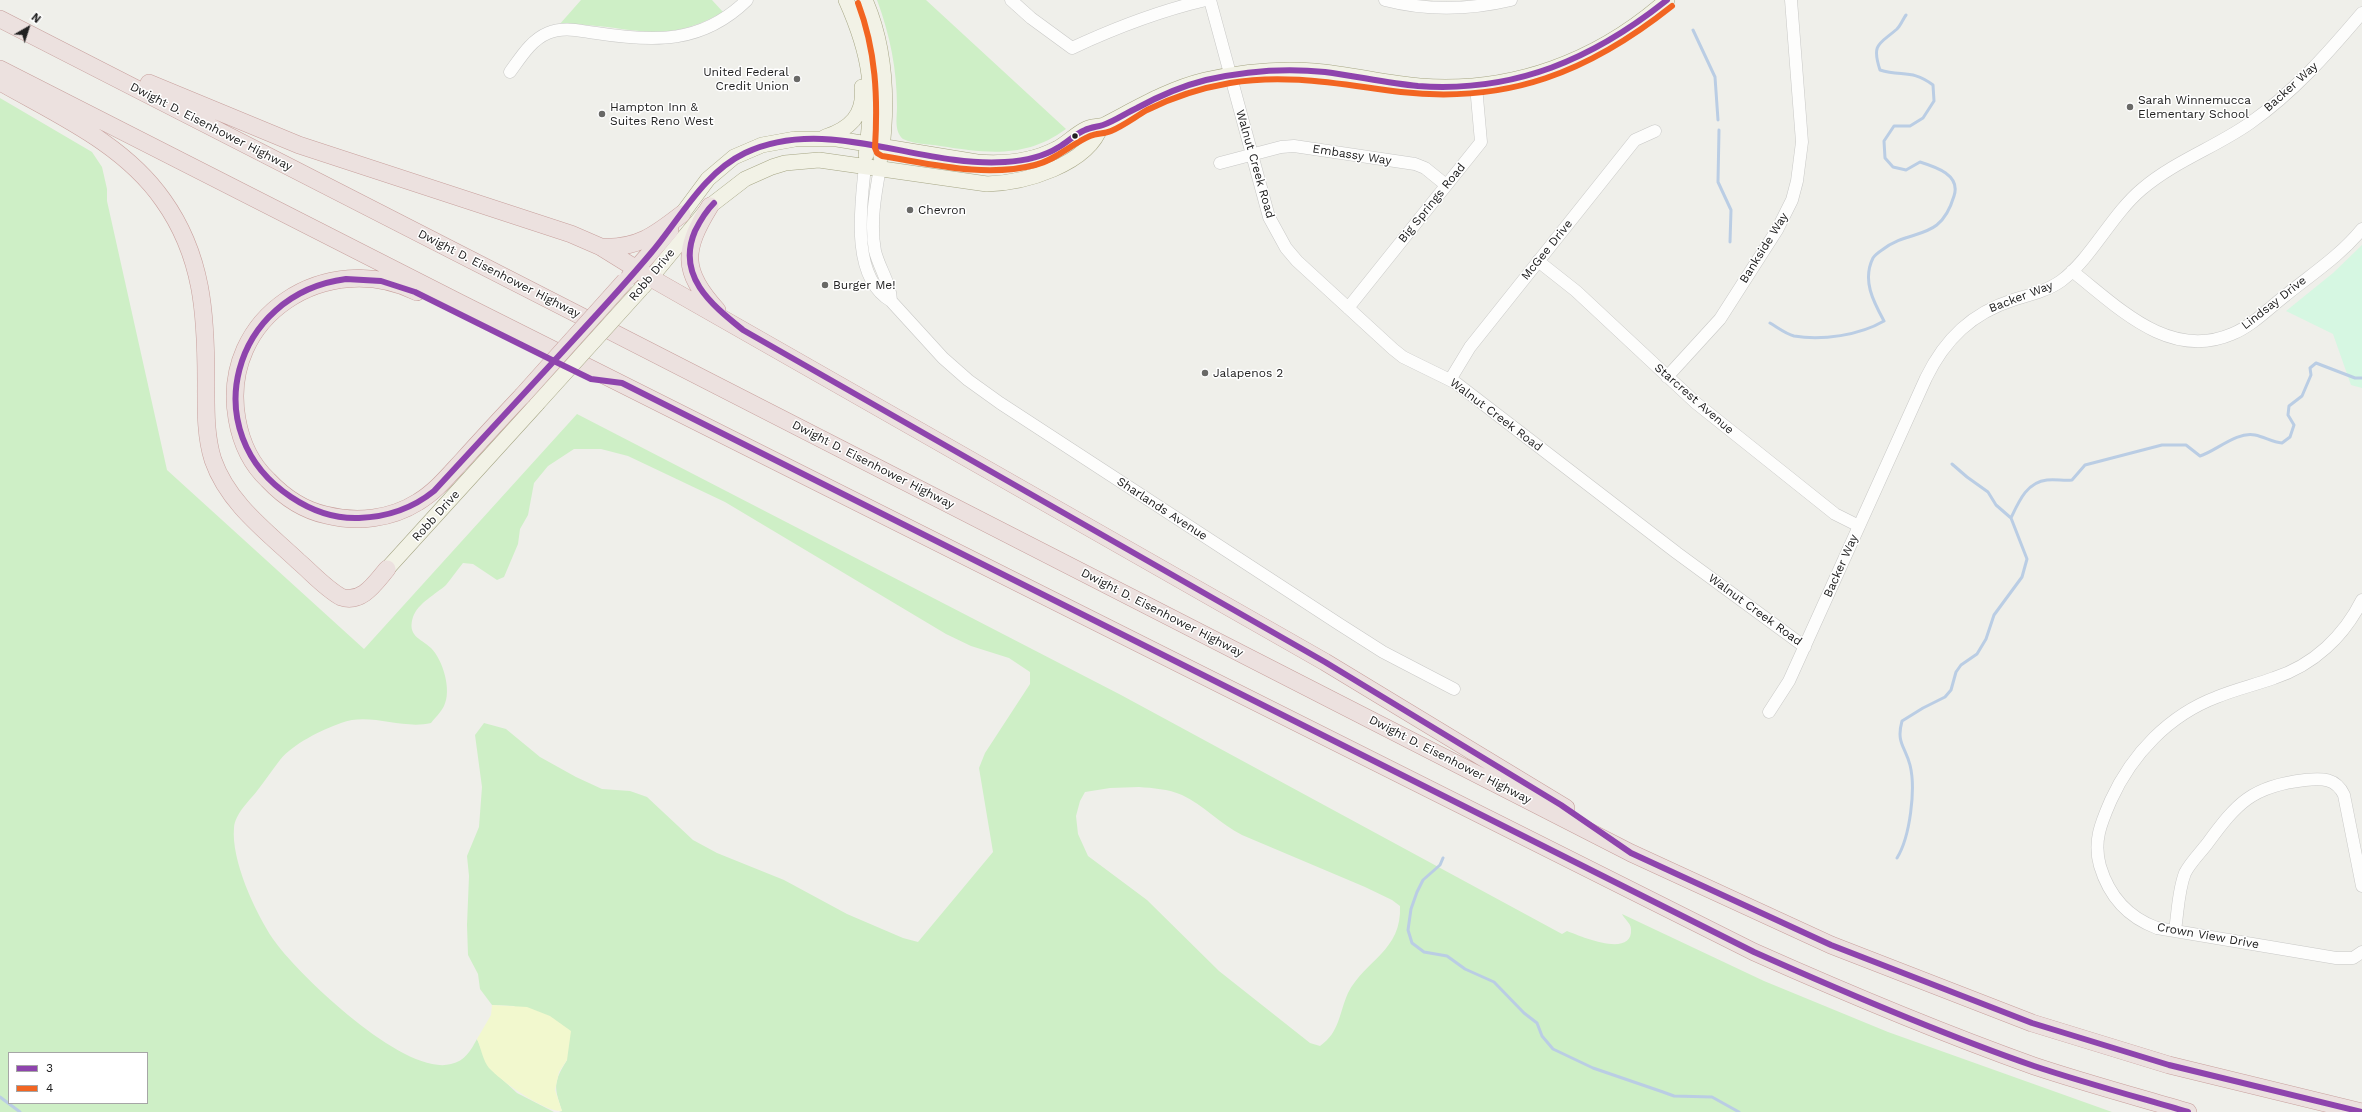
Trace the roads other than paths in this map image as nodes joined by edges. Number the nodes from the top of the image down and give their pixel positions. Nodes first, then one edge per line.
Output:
1 (746, 0) edge
2 (846, 0) edge
3 (864, 0) edge
4 (1011, 0) edge
5 (1206, 0) edge
6 (1210, 0) edge
7 (1385, 0) edge
8 (1511, 0) edge
9 (1667, 0) edge
10 (1791, 0) edge
11 (1468, 4) edge
12 (2362, 13) edge
13 (0, 18) edge
14 (855, 22) junction
15 (0, 69) edge
16 (101, 70) junction
17 (510, 72) dead end
18 (1230, 74) junction
19 (0, 82) edge
20 (1476, 86) junction
21 (1101, 126) junction
22 (1655, 131) dead end
23 (822, 138) junction
24 (875, 147) junction
25 (1251, 155) junction
26 (1220, 163) dead end
27 (865, 166) junction
28 (880, 168) junction
29 (1446, 185) junction
30 (710, 206) junction
31 (682, 214) junction
32 (2362, 229) edge
33 (601, 246) junction
34 (1538, 261) junction
35 (2072, 271) junction
36 (638, 279) junction
37 (891, 301) junction
38 (1348, 308) junction
39 (743, 330) junction
40 (1667, 377) junction
41 (1450, 380) junction
42 (622, 383) junction
43 (1859, 526) junction
44 (387, 569) joint
45 (2362, 600) edge
46 (1805, 647) junction
47 (1454, 689) dead end
48 (1769, 712) dead end
49 (1630, 853) junction
50 (2360, 868) edge
51 (2362, 886) edge
52 (2175, 930) junction
53 (2362, 952) edge
54 (2188, 1112) edge
55 (2362, 1112) edge

1 - 17 street
2 - 14 main road, Sharlands Avenue
3 - 24 main road, Sharlands Avenue
4 - 5 street
6 - 18 street, Walnut Creek Road
7 - 11 street
8 - 11 street
9 - 20 main road
10 - 40 street, Bankside Way
12 - 35 street, Backer Way
13 - 16 highway, Dwight D. Eisenhower Highway
14 - 23 main road
14 - 24 main road, Sharlands Avenue
15 - 42 highway
16 - 33 highway
16 - 49 highway, Dwight D. Eisenhower Highway
18 - 20 main road
18 - 21 main road
18 - 25 street, Walnut Creek Road
19 - 44 highway
20 - 29 street, Big Springs Road
21 - 24 main road
21 - 28 main road, Robb Drive
22 - 34 street, McGee Drive
23 - 24 main road
23 - 31 main road
24 - 27 main road, Sharlands Avenue
24 - 28 main road, Sharlands Avenue
25 - 26 street, Embassy Way
25 - 29 street, Embassy Way
25 - 38 street, Walnut Creek Road
27 - 28 main road, Robb Drive
27 - 30 main road, Robb Drive
27 - 37 street, Sharlands Avenue
28 - 37 street, Sharlands Avenue
29 - 38 street, Big Springs Road
30 - 36 main road, Robb Drive
30 - 39 highway
31 - 33 highway
31 - 36 highway
32 - 35 street, Lindsay Drive
33 - 36 highway
34 - 40 street, Starcrest Avenue
34 - 41 street, McGee Drive
35 - 43 street, Backer Way
36 - 39 highway
36 - 42 highway, bridge
36 - 44 main road, Robb Drive, bridge
37 - 47 street, Sharlands Avenue
38 - 41 street, Walnut Creek Road
39 - 49 highway
40 - 43 street, Starcrest Avenue
41 - 46 street, Walnut Creek Road
42 - 54 highway
43 - 46 street, Backer Way
45 - 52 street, Crown View Drive
46 - 48 street, Backer Way
49 - 55 highway, Dwight D. Eisenhower Highway
50 - 51 street
50 - 52 street
52 - 53 street, Crown View Drive

